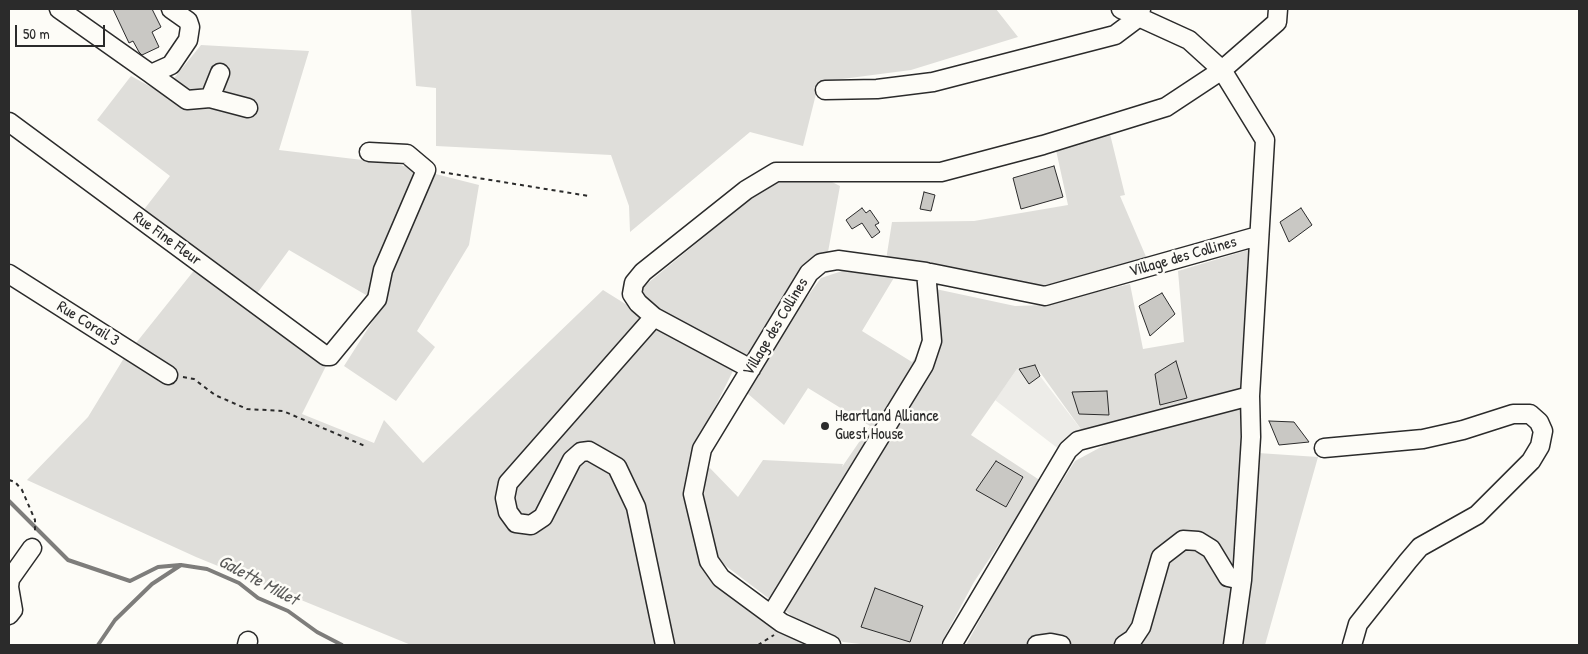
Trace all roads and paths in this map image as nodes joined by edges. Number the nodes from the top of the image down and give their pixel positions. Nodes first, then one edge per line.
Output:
1 (59, 9) edge
2 (171, 9) edge
3 (1121, 9) edge
4 (1278, 9) edge
5 (1140, 13) edge
6 (1222, 70) junction
7 (220, 73) dead end
8 (151, 74) junction
9 (825, 90) dead end
10 (210, 98) junction
11 (248, 108) dead end
12 (9, 122) edge
13 (369, 152) dead end
14 (426, 170) junction
15 (589, 196) dead end
16 (1258, 236) junction
17 (926, 272) junction
18 (9, 274) edge
19 (654, 317) junction
20 (751, 369) junction
21 (168, 374) joint
22 (1250, 396) junction
23 (365, 446) dead end
24 (1324, 448) dead end
25 (9, 480) edge
26 (32, 548) joint
27 (1242, 580) junction
28 (9, 615) edge
29 (777, 619) junction
30 (665, 645) edge
31 (758, 645) edge
32 (831, 645) edge
33 (952, 645) edge
34 (1038, 645) edge
35 (1061, 645) edge
36 (1124, 645) edge
37 (1234, 645) edge
38 (1352, 645) edge

1 - 8 street
2 - 8 street
3 - 5 street, Village des Collines
4 - 6 street
5 - 6 street, Village des Collines
5 - 9 street
6 - 16 street, Village des Collines
6 - 19 street
7 - 10 street
8 - 10 street
10 - 11 street
12 - 14 street, Rue Fine Fleur
13 - 14 street
14 - 15 path
16 - 17 street, Village des Collines
16 - 22 street, Village des Collines
17 - 20 street, Village des Collines
17 - 29 street
18 - 21 street, Rue Corail 3
19 - 20 street
19 - 30 street
20 - 29 street, Village des Collines
21 - 23 path
22 - 27 street, Village des Collines
22 - 33 street
24 - 38 street
25 - 26 path
26 - 28 street
27 - 36 street
27 - 37 street, Village des Collines
29 - 31 path
29 - 32 street, Village des Collines
34 - 35 street

